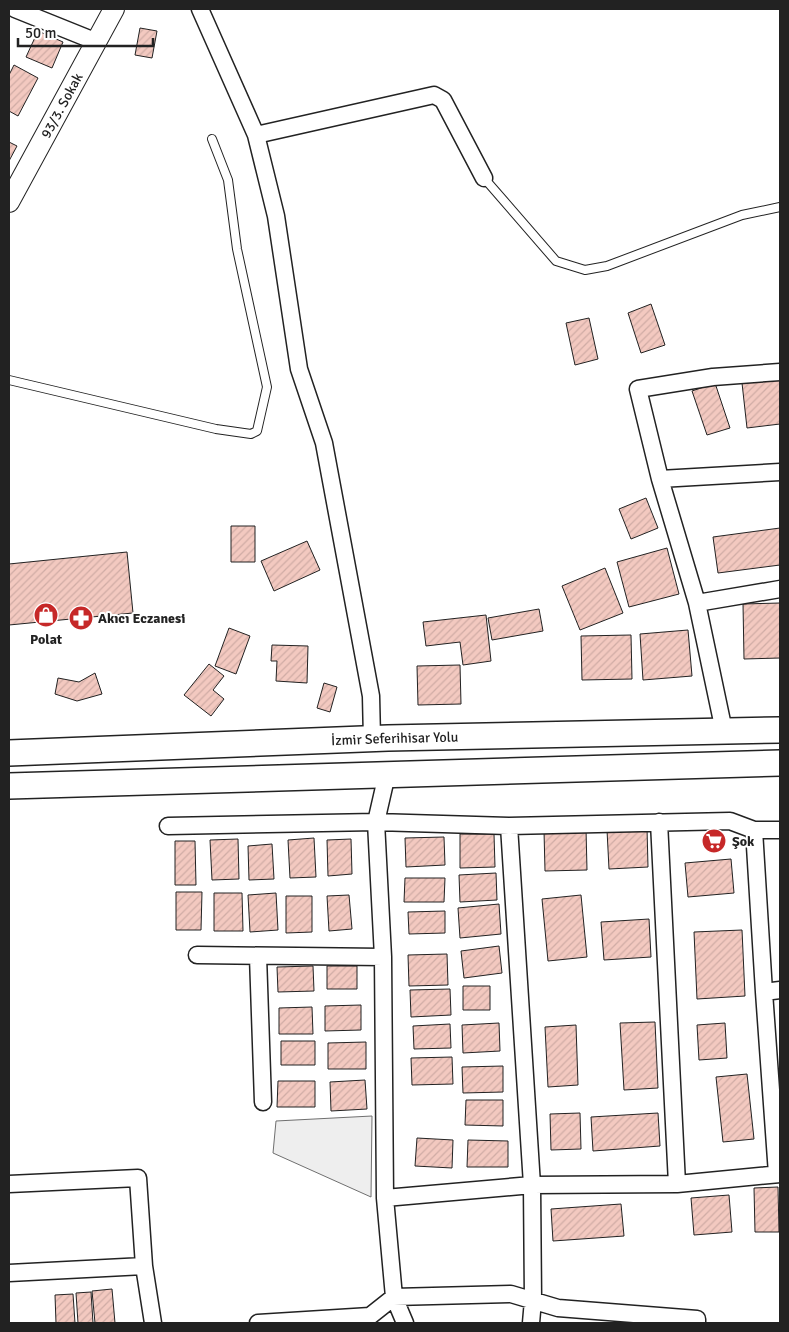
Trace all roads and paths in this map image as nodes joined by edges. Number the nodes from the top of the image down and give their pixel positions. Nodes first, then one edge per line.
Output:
1 (15, 9) edge
2 (114, 9) edge
3 (200, 9) edge
4 (97, 42) junction
5 (256, 135) junction
6 (212, 139) dead end
7 (484, 178) joint
8 (9, 202) edge
9 (780, 207) edge
10 (780, 372) edge
11 (9, 380) edge
12 (780, 472) edge
13 (660, 479) junction
14 (780, 589) edge
15 (697, 602) junction
16 (780, 730) edge
17 (724, 731) junction
18 (372, 739) junction
19 (9, 752) edge
20 (780, 763) edge
21 (387, 774) junction
22 (9, 786) edge
23 (376, 822) junction
24 (659, 822) junction
25 (168, 826) dead end
26 (509, 826) junction
27 (754, 830) junction
28 (780, 830) edge
29 (197, 955) dead end
30 (258, 956) junction
31 (383, 957) junction
32 (772, 991) edge
33 (263, 1102) dead end
34 (779, 1174) edge
35 (9, 1184) edge
36 (678, 1184) junction
37 (532, 1185) junction
38 (385, 1198) junction
39 (144, 1266) junction
40 (9, 1273) edge
41 (394, 1297) junction
42 (534, 1300) junction
43 (153, 1323) edge
44 (258, 1323) edge
45 (406, 1323) edge
46 (531, 1323) edge
47 (696, 1323) edge

1 - 4 street
2 - 4 street, 93/3. Sokak
3 - 5 street
4 - 8 street, 93/3. Sokak
5 - 7 street
5 - 18 street
6 - 11 lane
7 - 9 lane
10 - 13 street
12 - 13 street
13 - 15 street
14 - 15 street
15 - 17 street
16 - 17 main road, İzmir Seferihisar Yolu
17 - 18 main road, İzmir Seferihisar Yolu
18 - 19 main road, İzmir Seferihisar Yolu
20 - 21 main road
21 - 22 main road
21 - 23 street
23 - 25 street
23 - 26 street
23 - 31 street
24 - 26 street
24 - 27 street
24 - 36 street
26 - 37 street
27 - 28 street
27 - 32 street
29 - 30 street
30 - 31 street
30 - 33 street
31 - 38 street
32 - 34 street
34 - 36 street
35 - 39 street
36 - 37 street
37 - 38 street
37 - 42 street
38 - 41 street
39 - 40 street
39 - 43 street
41 - 42 street
41 - 44 street
41 - 45 street
42 - 46 street
42 - 47 street

